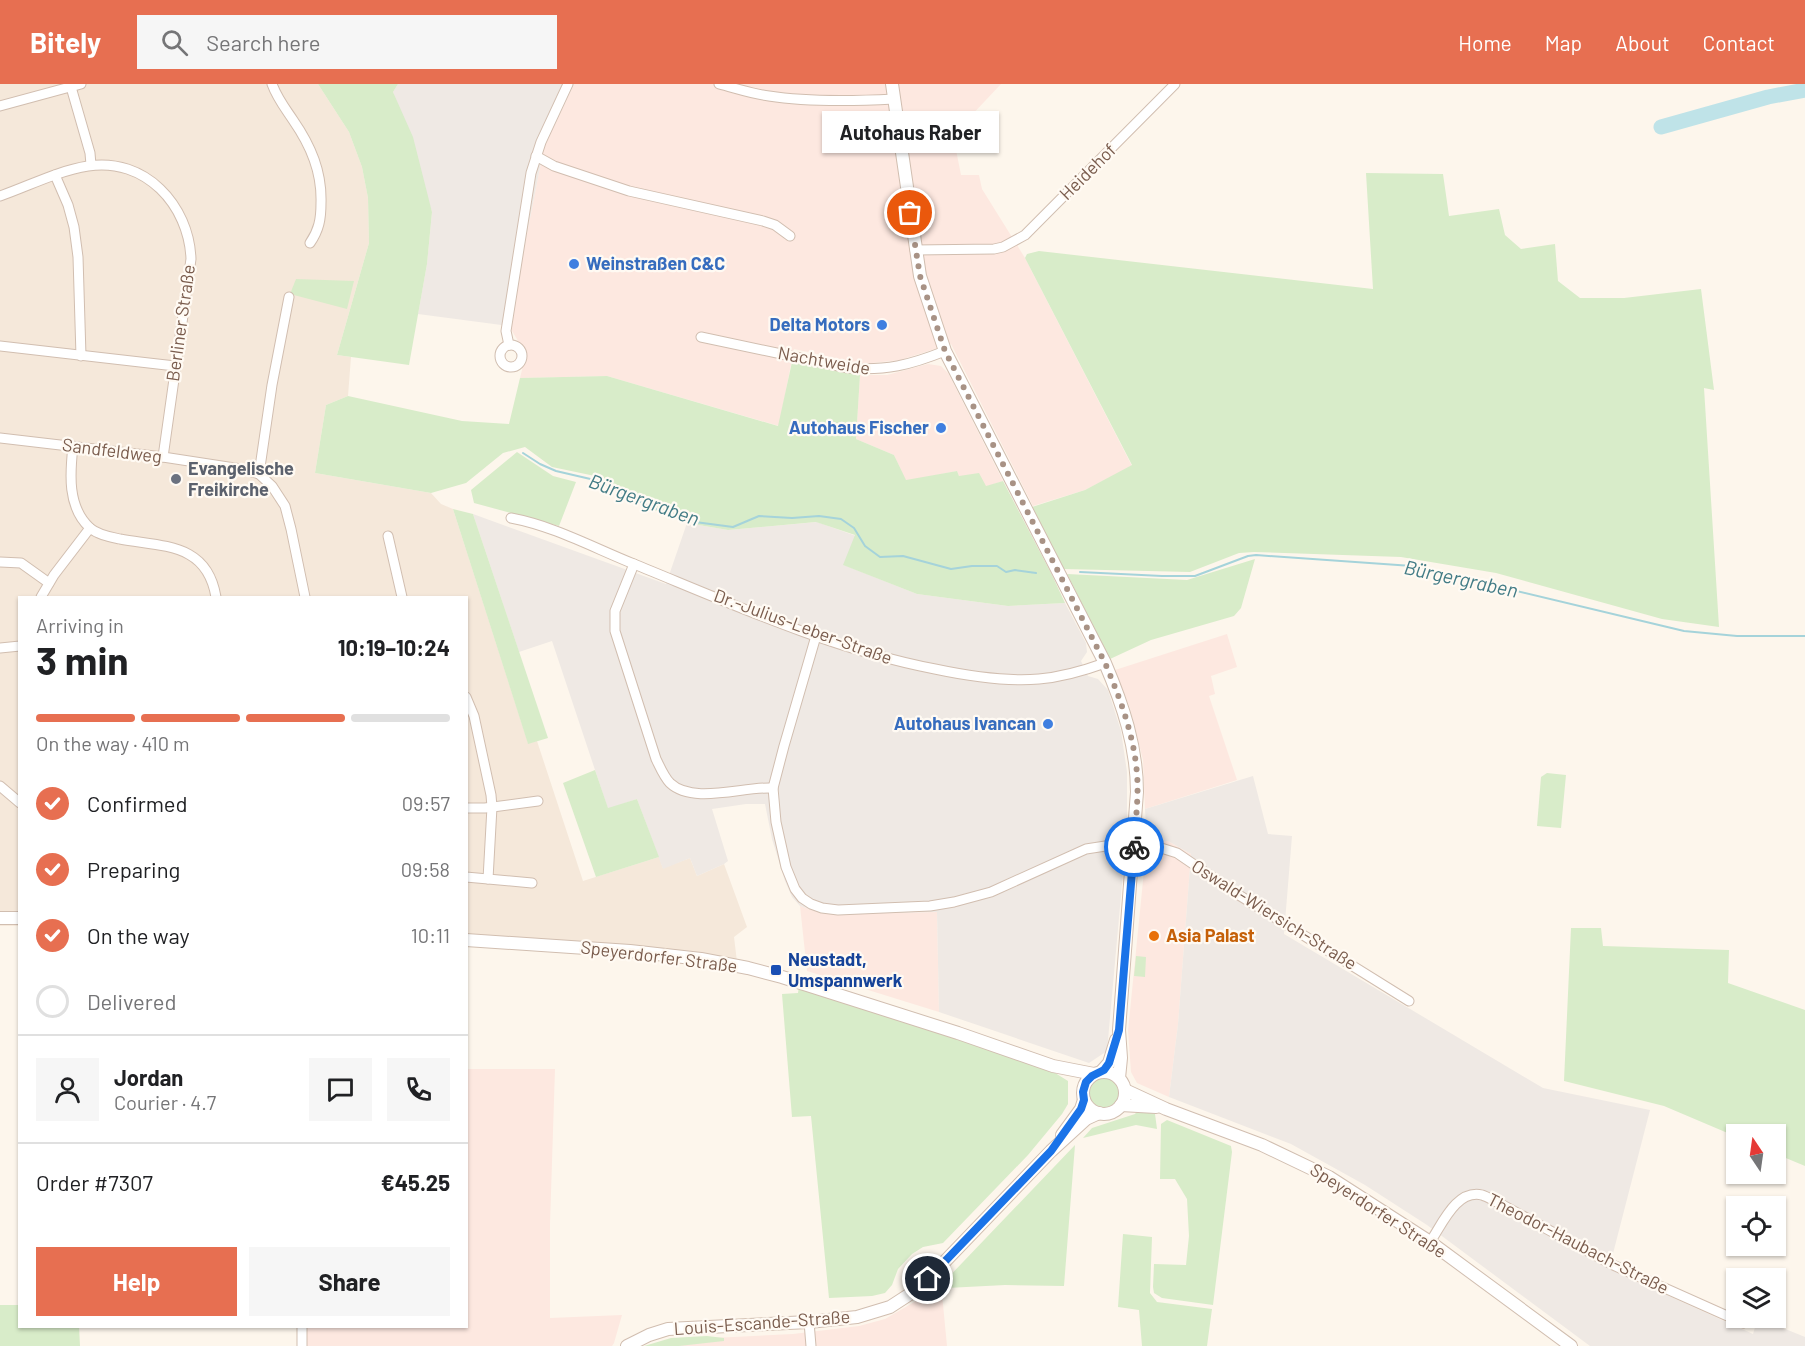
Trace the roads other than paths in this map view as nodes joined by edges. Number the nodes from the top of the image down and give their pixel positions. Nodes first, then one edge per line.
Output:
1 (38, 84) edge
2 (81, 84) edge
3 (272, 84) edge
4 (568, 84) edge
5 (719, 84) edge
6 (892, 84) edge
7 (1175, 84) edge
8 (71, 87) junction
9 (40, 95) junction
10 (894, 99) junction
11 (0, 106) edge
12 (536, 156) junction
13 (91, 165) junction
14 (55, 175) junction
15 (0, 196) edge
16 (790, 236) dead end
17 (310, 243) dead end
18 (915, 249) junction
19 (289, 297) dead end
20 (701, 337) dead end
21 (509, 345) dead end
22 (0, 346) edge
23 (945, 351) junction
24 (81, 356) junction
25 (175, 366) junction
26 (0, 438) edge
27 (73, 446) junction
28 (163, 457) junction
29 (259, 474) junction
30 (511, 518) dead end
31 (90, 528) junction
32 (388, 536) dead end
33 (0, 562) edge
34 (634, 564) junction
35 (49, 583) junction
36 (42, 596) edge
37 (216, 596) edge
38 (305, 596) edge
39 (402, 596) edge
40 (816, 636) junction
41 (18, 646) edge
42 (0, 648) edge
43 (1105, 663) junction
44 (468, 701) edge
45 (0, 786) edge
46 (773, 788) junction
47 (18, 801) edge
48 (538, 801) dead end
49 (492, 807) junction
50 (468, 808) edge
51 (1134, 846) junction
52 (468, 877) edge
53 (488, 879) junction
54 (532, 883) dead end
55 (0, 918) edge
56 (18, 918) edge
57 (468, 940) edge
58 (1408, 1001) dead end
59 (1119, 1030) junction
60 (1053, 1066) junction
61 (1098, 1073) junction
62 (1119, 1078) junction
63 (1125, 1090) junction
64 (1084, 1096) junction
65 (1121, 1105) junction
66 (1166, 1108) junction
67 (1099, 1113) junction
68 (1051, 1151) junction
69 (1430, 1242) junction
70 (1726, 1315) edge
71 (810, 1322) junction
72 (302, 1328) edge
73 (302, 1346) edge
74 (627, 1346) edge
75 (811, 1346) edge
76 (1571, 1346) edge

1 - 9 street
2 - 8 street
3 - 17 street
4 - 12 street
5 - 10 street
6 - 10 street
7 - 18 street, Heidehof
8 - 9 street
8 - 13 street
9 - 11 street
10 - 18 street
12 - 16 street
12 - 21 street
13 - 14 street, Berliner Straße
13 - 25 street, Berliner Straße
14 - 15 street, Berliner Straße
14 - 24 street
18 - 23 street
19 - 29 street
20 - 23 street, Nachtweide
22 - 24 street
23 - 43 street
24 - 25 street
25 - 28 street, Berliner Straße
26 - 27 street, Sandfeldweg
27 - 28 street, Sandfeldweg
27 - 31 street
28 - 29 street, Sandfeldweg
29 - 38 street
30 - 34 street, Dr.-Julius-Leber-Straße
31 - 35 street
31 - 37 street
32 - 39 street
33 - 35 street
34 - 40 street, Dr.-Julius-Leber-Straße
34 - 46 street
35 - 36 street
40 - 43 street, Dr.-Julius-Leber-Straße
40 - 46 street, Oswald-Wiersich-Straße
41 - 42 street
43 - 51 street
44 - 49 street
45 - 47 street
46 - 51 street, Oswald-Wiersich-Straße
48 - 49 street
49 - 50 street
49 - 53 street
51 - 58 street, Oswald-Wiersich-Straße
51 - 59 street
52 - 53 street
53 - 54 street
55 - 56 street
57 - 60 street, Speyerdorfer Straße
59 - 61 street
59 - 62 street
60 - 61 street, Speyerdorfer Straße
60 - 64 street, Speyerdorfer Straße
61 - 62 street
61 - 64 street
62 - 63 street
63 - 65 street
63 - 66 street, Speyerdorfer Straße
64 - 67 street
64 - 68 street, Louis-Escande-Straße
65 - 66 street, Speyerdorfer Straße
65 - 67 street
66 - 69 street, Speyerdorfer Straße
67 - 68 street, Louis-Escande-Straße
68 - 71 street, Louis-Escande-Straße
69 - 70 street, Theodor-Haubach-Straße
69 - 76 street, Speyerdorfer Straße
71 - 74 street, Louis-Escande-Straße
71 - 75 street
72 - 73 street

